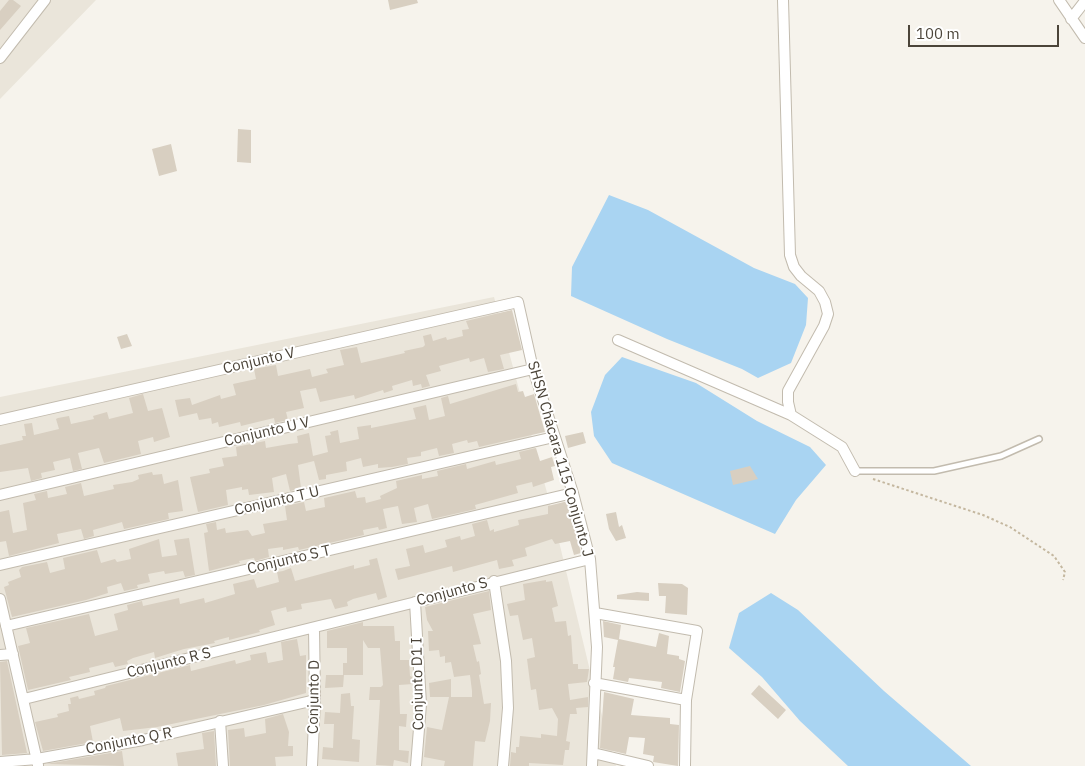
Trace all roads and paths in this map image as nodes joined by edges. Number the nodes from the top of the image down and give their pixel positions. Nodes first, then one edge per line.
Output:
1 (45, 0) edge
2 (783, 0) edge
3 (1059, 0) edge
4 (1085, 1) edge
5 (1071, 19) junction
6 (1085, 38) edge
7 (0, 58) edge
8 (518, 302) joint
9 (618, 340) dead end
10 (533, 369) junction
11 (791, 415) junction
12 (0, 420) edge
13 (554, 437) junction
14 (1039, 439) dead end
15 (855, 471) joint
16 (873, 479) dead end
17 (572, 493) junction
18 (0, 495) edge
19 (590, 559) junction
20 (0, 565) edge
21 (1063, 580) dead end
22 (494, 581) junction
23 (0, 599) edge
24 (416, 602) junction
25 (595, 613) junction
26 (6, 626) junction
27 (314, 628) junction
28 (13, 654) junction
29 (0, 655) edge
30 (594, 682) junction
31 (24, 699) junction
32 (315, 700) junction
33 (686, 700) junction
34 (220, 722) junction
35 (593, 753) junction
36 (1, 763) edge
37 (37, 763) edge
38 (222, 766) edge
39 (312, 766) edge
40 (416, 766) edge
41 (503, 766) edge
42 (592, 766) edge
43 (648, 766) edge
44 (685, 766) edge

1 - 7 street
2 - 11 street
3 - 5 street
4 - 5 street
5 - 6 street
8 - 10 street, SHSN Chácara 115 Conjunto J
8 - 12 street, Conjunto V
9 - 11 street
10 - 13 street, SHSN Chácara 115 Conjunto J
10 - 18 street, Conjunto U V
11 - 15 street
13 - 17 street, SHSN Chácara 115 Conjunto J
13 - 20 street, Conjunto T U
14 - 15 lane
16 - 21 path
17 - 19 street, SHSN Chácara 115 Conjunto J
17 - 26 street, Conjunto S T
19 - 22 street, Conjunto S
19 - 25 street, SHSN Chácara 115 Conjunto J
22 - 24 street, Conjunto S
22 - 41 street
23 - 26 street
24 - 27 street, Conjunto S
24 - 40 street, Conjunto D1 I
25 - 30 street, SHSN Chácara 115 Conjunto J
25 - 33 street
26 - 28 street
27 - 31 street, Conjunto R S
27 - 32 street, Conjunto D
28 - 29 street
28 - 31 street
30 - 33 street
30 - 35 street, SHSN Chácara 115 Conjunto J
31 - 37 street
32 - 34 street, Conjunto Q R
32 - 39 street, Conjunto D
33 - 44 street
34 - 37 street, Conjunto Q R
34 - 38 street
35 - 42 street, SHSN Chácara 115 Conjunto J
35 - 43 street
36 - 37 street, Conjunto Q R

